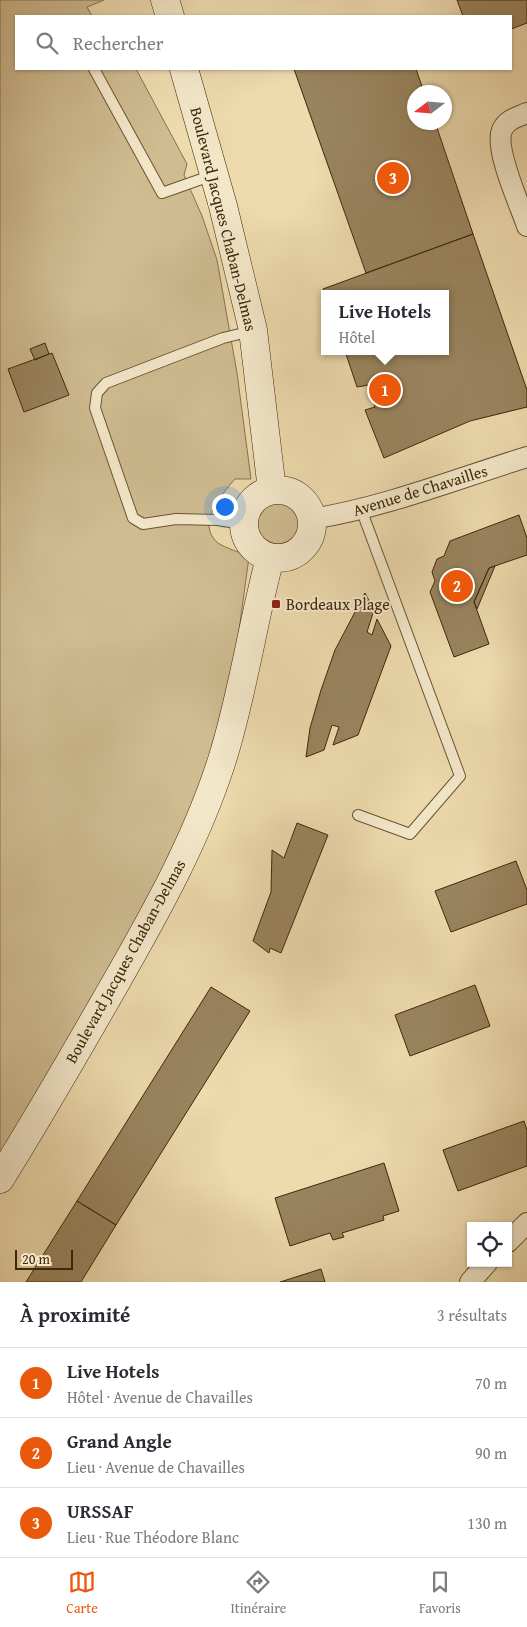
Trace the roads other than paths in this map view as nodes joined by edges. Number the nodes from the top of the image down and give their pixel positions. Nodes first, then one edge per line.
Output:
1 (165, 0) edge
2 (170, 15) edge
3 (95, 70) edge
4 (184, 70) edge
5 (527, 113) edge
6 (214, 175) junction
7 (527, 226) edge
8 (253, 330) junction
9 (527, 456) edge
10 (272, 490) junction
11 (361, 509) junction
12 (312, 519) junction
13 (243, 524) junction
14 (270, 558) junction
15 (358, 815) dead end
16 (0, 1179) edge
17 (527, 1223) edge
18 (512, 1238) edge
19 (484, 1267) edge
20 (470, 1282) edge

1 - 2 main road
3 - 6 lane
4 - 6 main road, Boulevard Jacques Chaban-Delmas
5 - 7 street
6 - 8 main road, Boulevard Jacques Chaban-Delmas
8 - 10 main road, Boulevard Jacques Chaban-Delmas
8 - 13 lane
9 - 11 street, Avenue de Chavailles
10 - 12 main road
10 - 13 main road
11 - 12 street, Avenue de Chavailles
11 - 15 lane
12 - 14 main road
13 - 14 main road
14 - 16 main road, Boulevard Jacques Chaban-Delmas
17 - 18 street
19 - 20 street

